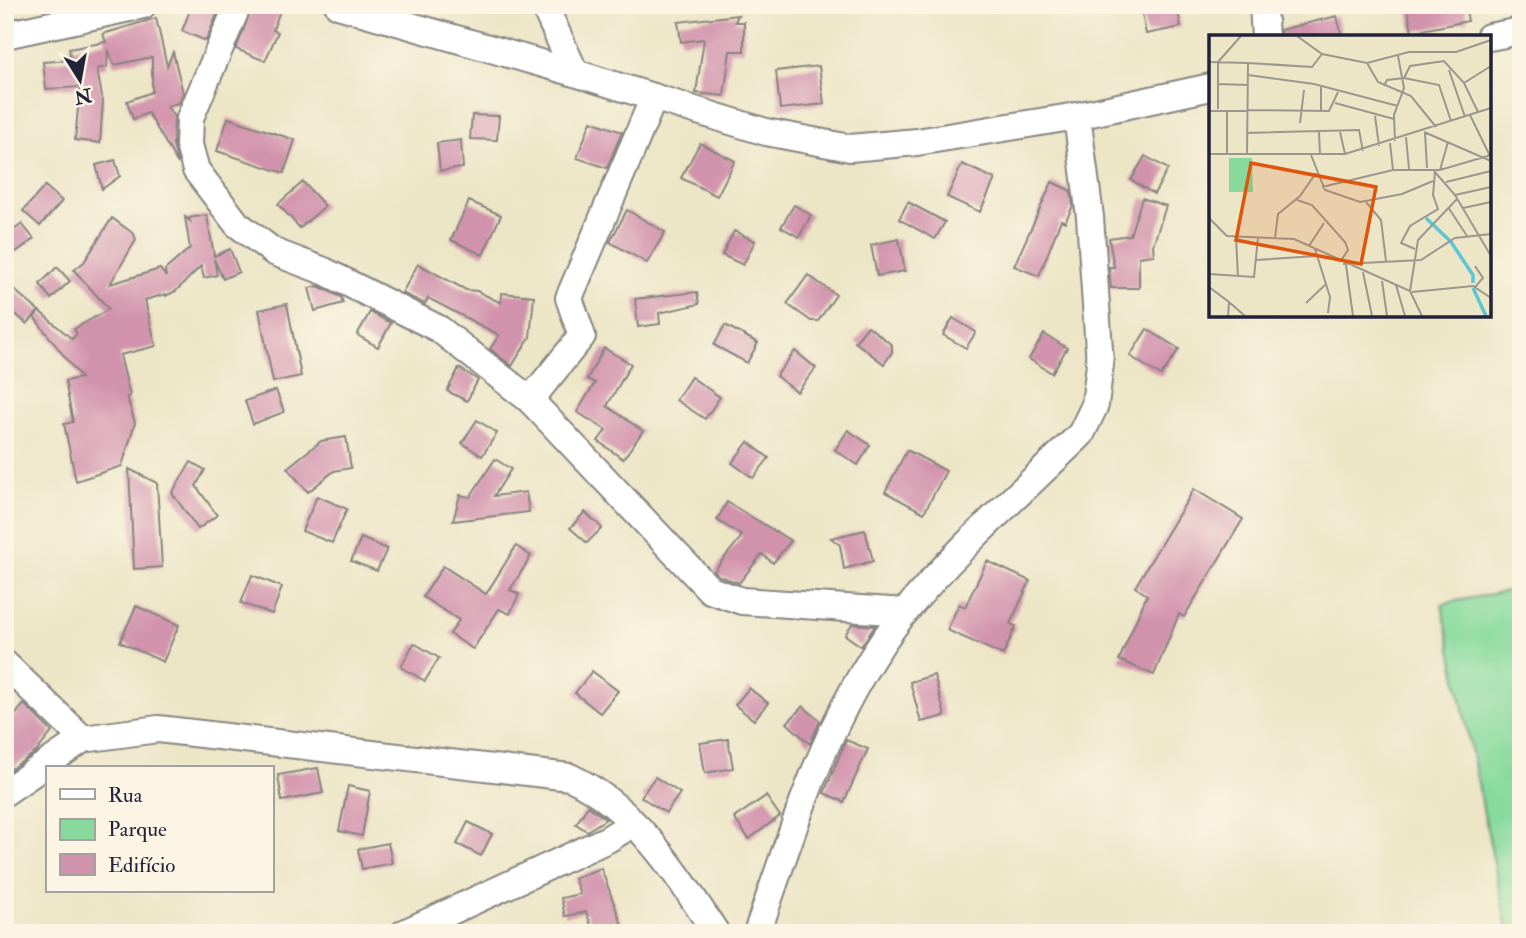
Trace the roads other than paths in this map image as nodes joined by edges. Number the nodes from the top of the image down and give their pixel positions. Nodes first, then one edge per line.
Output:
1 (143, 5) edge
2 (238, 5) edge
3 (338, 5) edge
4 (544, 5) edge
5 (1263, 5) edge
6 (1521, 31) edge
7 (1265, 35) edge
8 (5, 36) edge
9 (1491, 37) edge
10 (575, 73) junction
11 (1209, 87) edge
12 (654, 97) junction
13 (1077, 116) junction
14 (530, 400) junction
15 (905, 612) junction
16 (5, 664) edge
17 (83, 738) junction
18 (5, 792) edge
19 (632, 824) junction
20 (404, 933) edge
21 (716, 933) edge
22 (757, 933) edge

1 - 8 street
2 - 14 street
3 - 10 street
4 - 10 street
5 - 7 street
6 - 9 street
10 - 12 street
11 - 13 street
12 - 13 street
12 - 14 street
13 - 15 street
14 - 15 street
15 - 22 street
16 - 17 street
17 - 18 street
17 - 19 street
19 - 20 street
19 - 21 street

